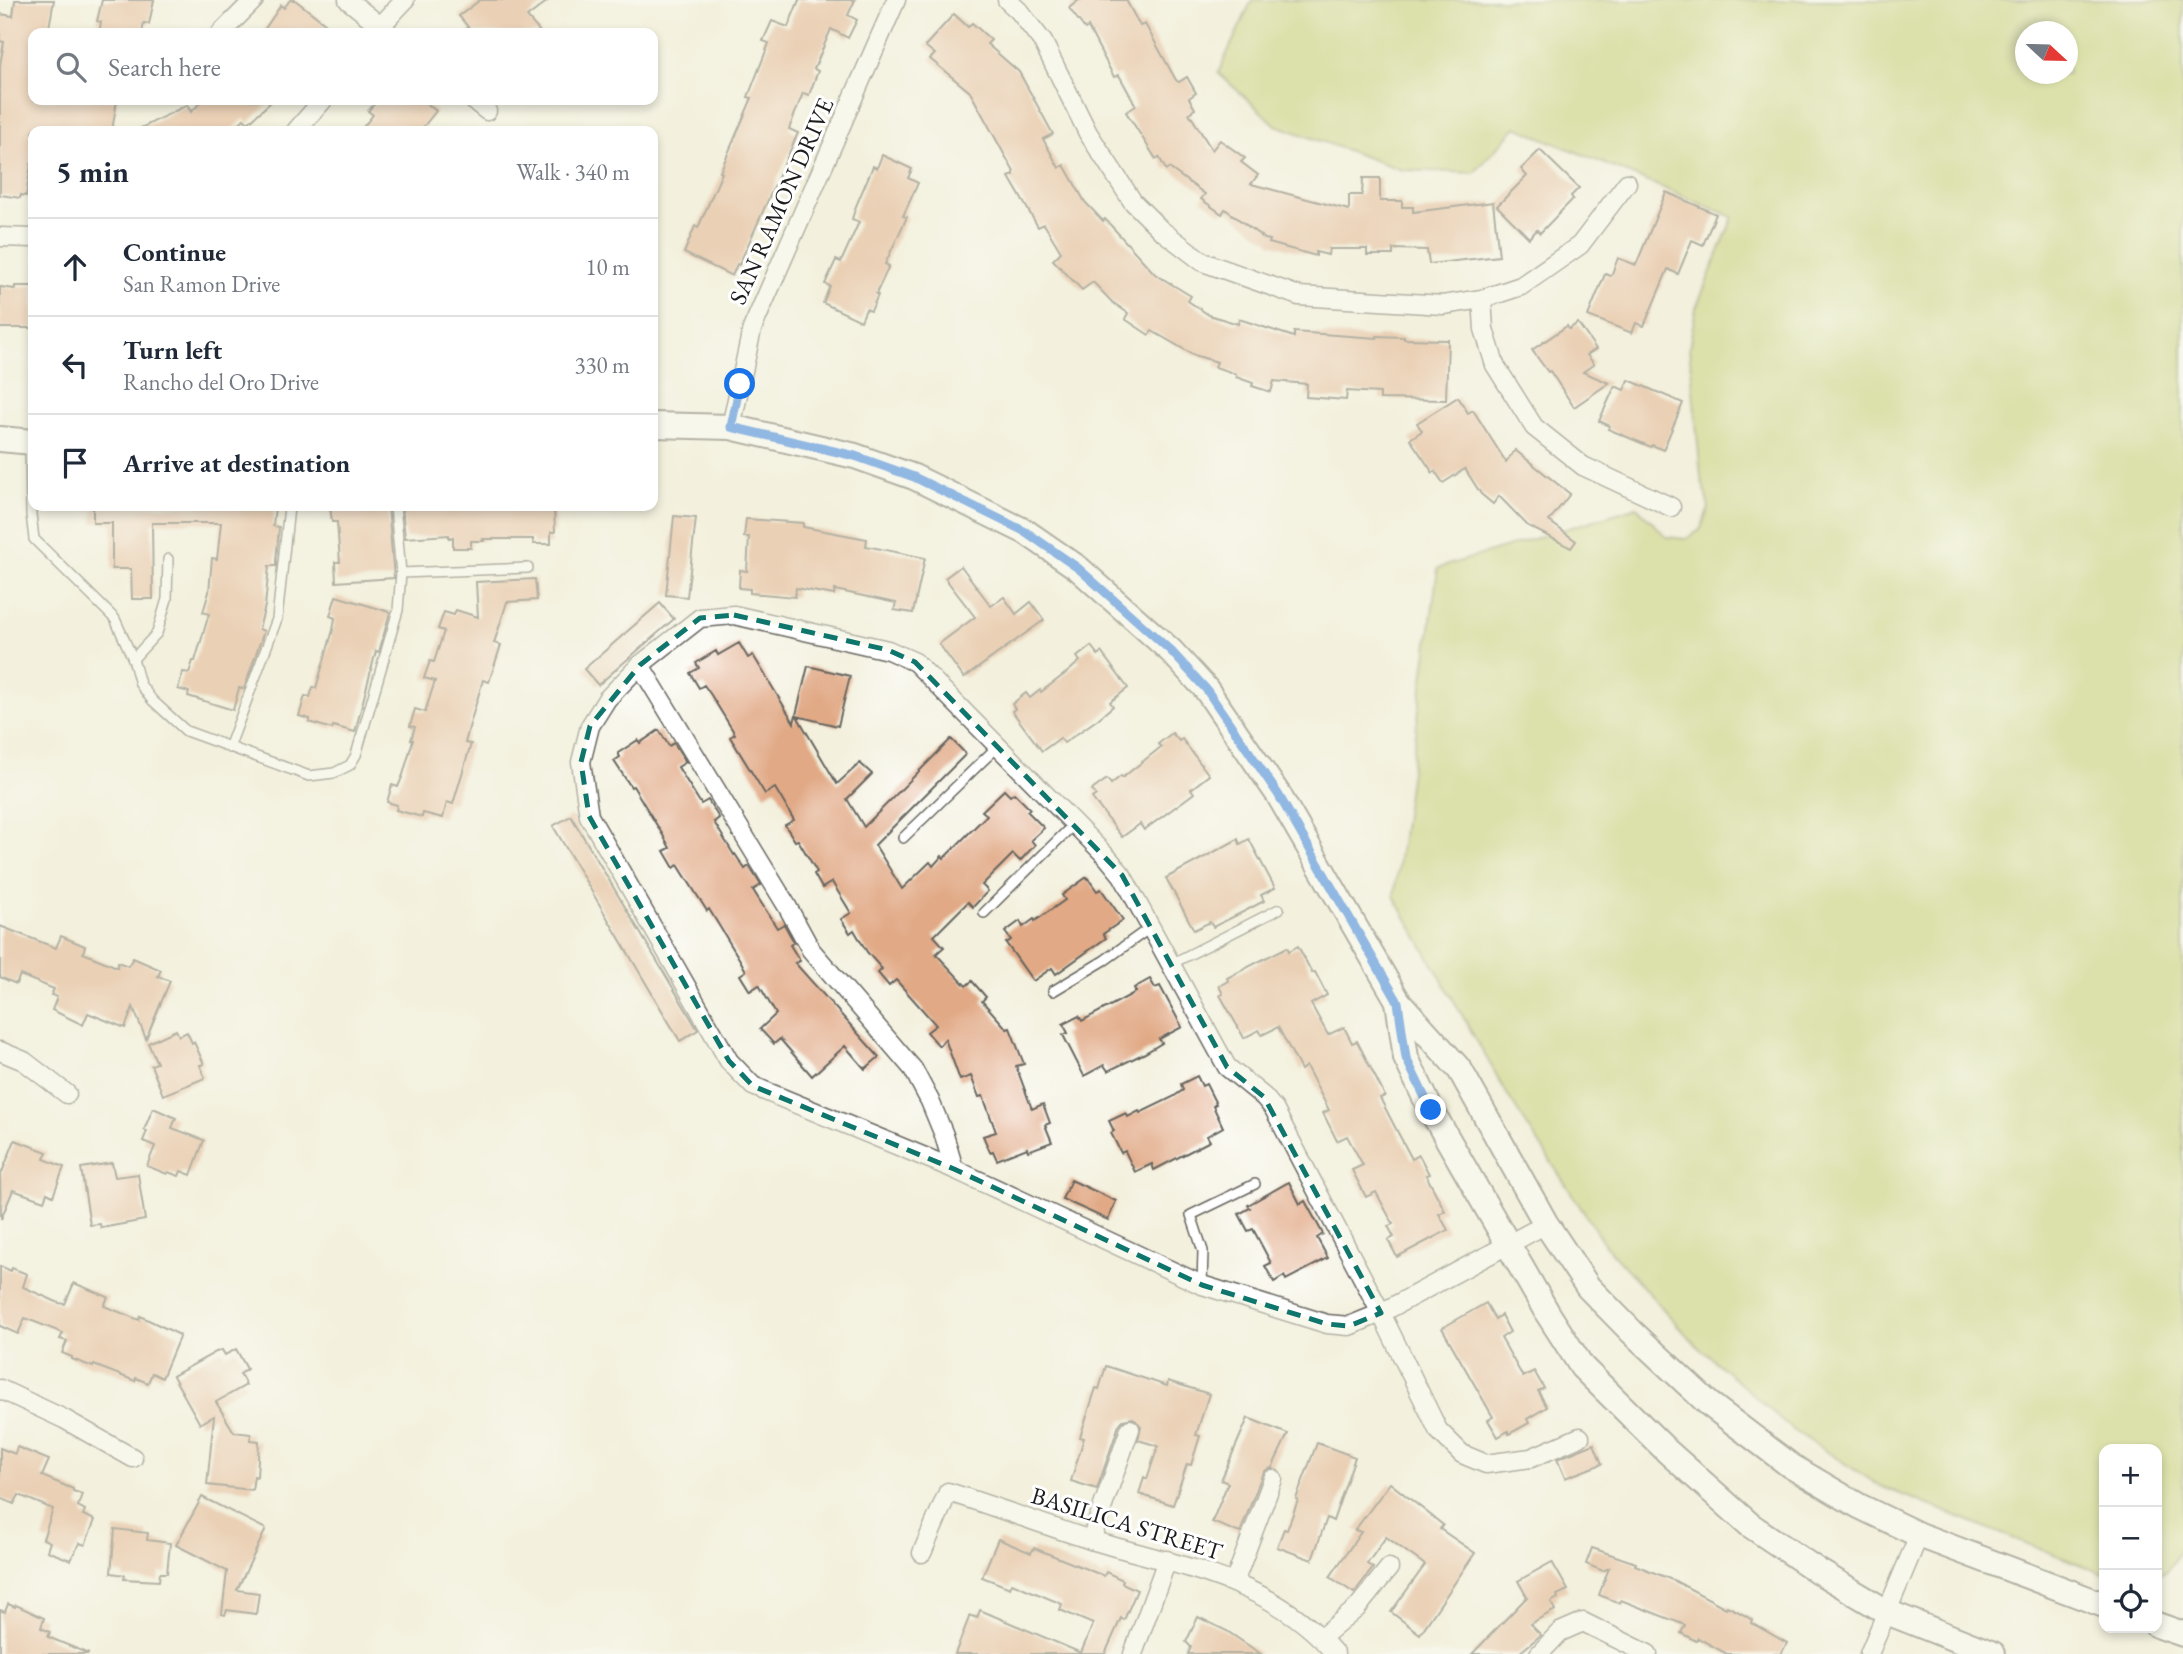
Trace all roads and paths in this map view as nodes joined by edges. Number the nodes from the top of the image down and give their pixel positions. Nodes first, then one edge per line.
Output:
1 (254, 0) edge
2 (348, 0) edge
3 (405, 0) edge
4 (896, 0) edge
5 (1007, 0) edge
6 (226, 28) edge
7 (378, 28) edge
8 (383, 28) edge
9 (319, 105) edge
10 (300, 126) edge
11 (1627, 183) dead end
12 (0, 237) edge
13 (28, 238) edge
14 (1482, 299) junction
15 (658, 425) edge
16 (731, 427) junction
17 (0, 439) edge
18 (28, 442) edge
19 (1671, 507) dead end
20 (31, 511) edge
21 (289, 511) edge
22 (395, 511) edge
23 (168, 559) dead end
24 (528, 568) dead end
25 (401, 573) junction
26 (133, 659) junction
27 (640, 665) junction
28 (997, 747) junction
29 (229, 748) junction
30 (1074, 824) junction
31 (902, 838) dead end
32 (1279, 909) dead end
33 (984, 913) dead end
34 (1151, 927) junction
35 (1171, 964) junction
36 (1053, 991) dead end
37 (1398, 1002) junction
38 (0, 1051) edge
39 (67, 1094) dead end
40 (954, 1169) junction
41 (1255, 1184) dead end
42 (1546, 1224) junction
43 (1508, 1243) junction
44 (1202, 1285) junction
45 (1381, 1312) junction
46 (0, 1389) edge
47 (1130, 1429) dead end
48 (1580, 1437) dead end
49 (133, 1458) dead end
50 (1273, 1479) dead end
51 (1919, 1535) junction
52 (1091, 1539) junction
53 (922, 1553) dead end
54 (1167, 1560) junction
55 (1389, 1568) dead end
56 (1234, 1583) junction
57 (2099, 1603) edge
58 (1888, 1612) junction
59 (2162, 1627) edge
60 (2183, 1634) edge
61 (1322, 1637) junction
62 (1133, 1654) edge
63 (1335, 1654) edge
64 (1539, 1654) edge
65 (1648, 1654) edge
66 (1868, 1654) edge
67 (1993, 1654) edge

1 - 6 street
2 - 7 street
3 - 8 street
4 - 16 street, SAN RAMON DRIVE
5 - 14 street
9 - 10 street
11 - 14 street
12 - 13 street
14 - 19 street
15 - 16 main road
16 - 37 main road
17 - 18 main road
20 - 26 lane
21 - 29 lane
22 - 25 lane
23 - 26 lane
24 - 25 lane
25 - 29 lane
26 - 29 lane
27 - 28 street
27 - 40 street
27 - 40 street
28 - 30 street
28 - 31 lane
30 - 33 lane
30 - 34 street
32 - 35 lane
34 - 35 street
34 - 36 lane
35 - 45 street
37 - 42 main road
37 - 43 main road
38 - 39 street
40 - 44 street
41 - 44 lane
42 - 43 street
42 - 51 main road
43 - 45 street
43 - 58 main road
44 - 45 street
45 - 48 street
46 - 49 street
47 - 52 street
50 - 56 street
51 - 57 main road
51 - 58 street
52 - 53 street, BASILICA STREET
52 - 54 street, BASILICA STREET
54 - 56 street, BASILICA STREET
54 - 62 street
55 - 61 street
56 - 61 street, BASILICA STREET
58 - 66 street
58 - 67 main road
59 - 60 main road
61 - 63 street, BASILICA STREET
64 - 65 street

